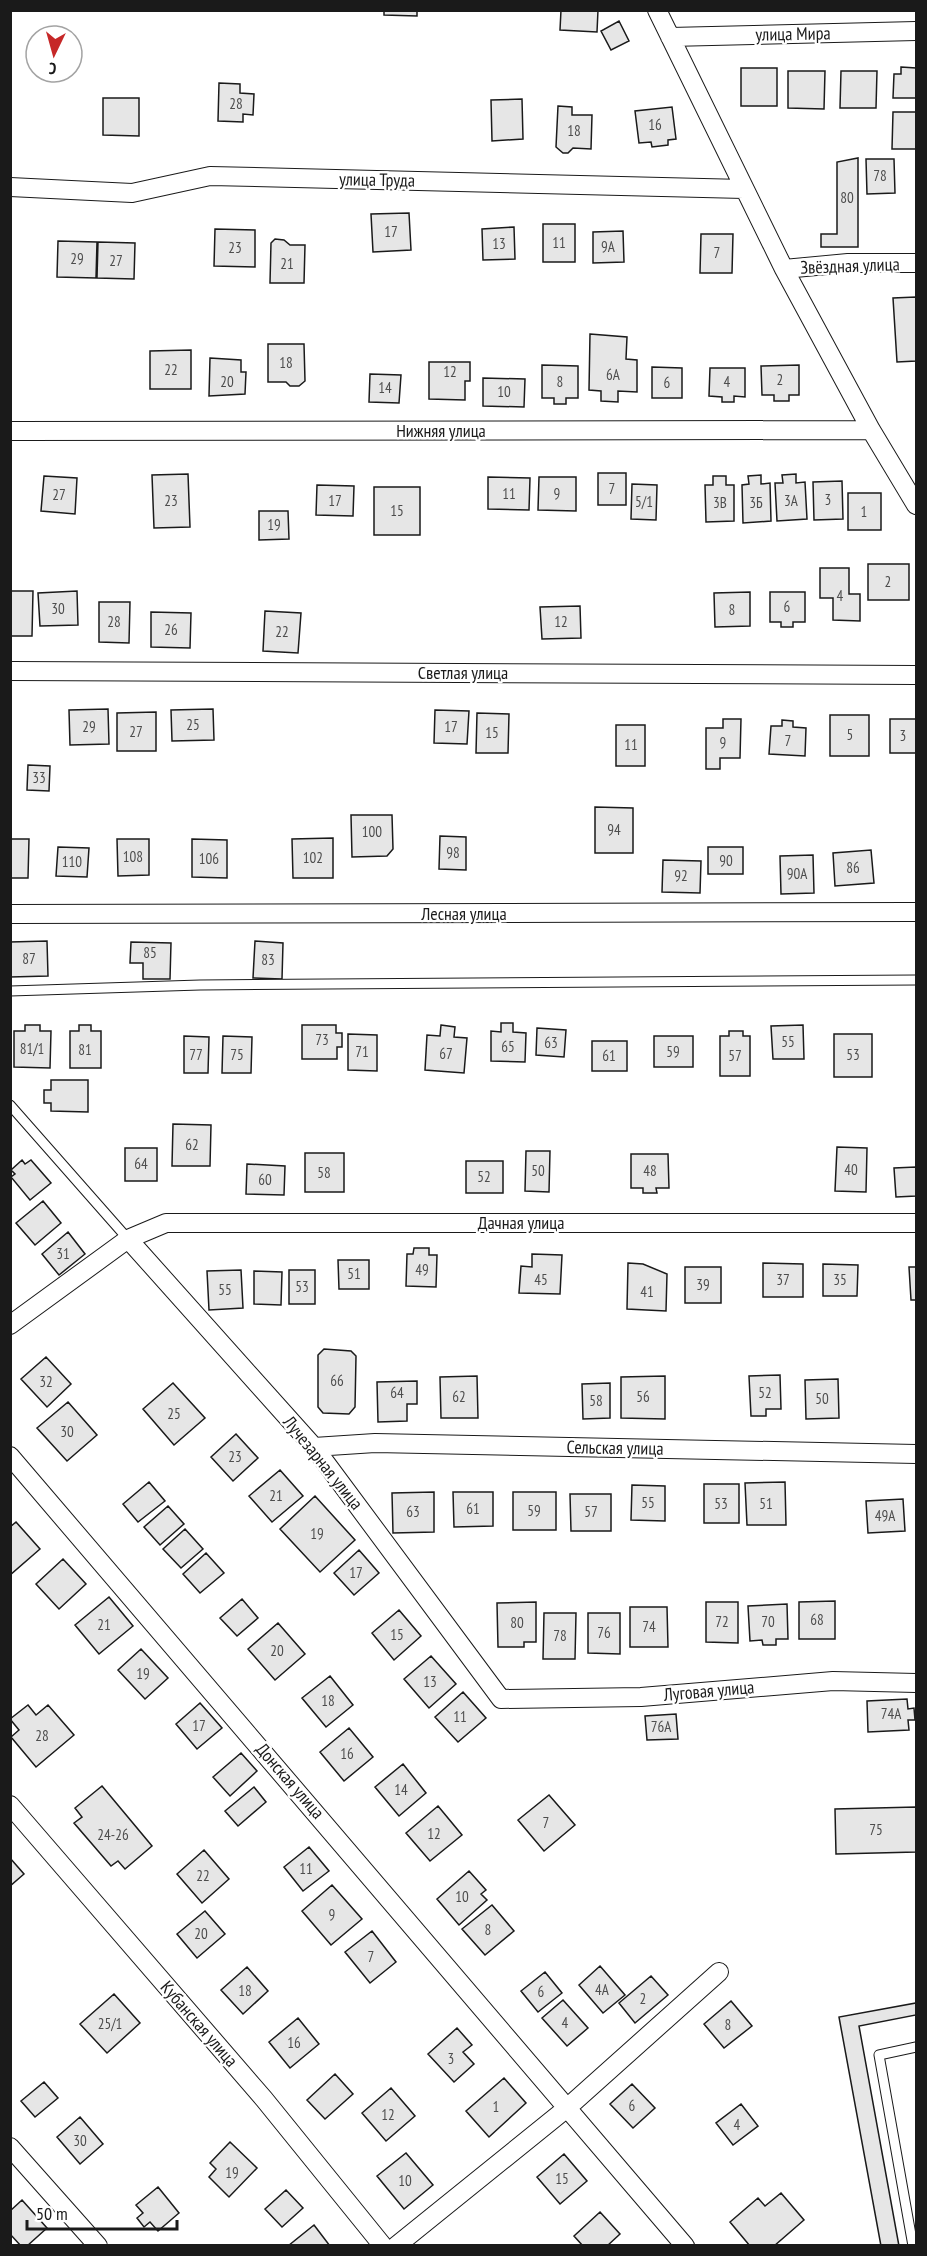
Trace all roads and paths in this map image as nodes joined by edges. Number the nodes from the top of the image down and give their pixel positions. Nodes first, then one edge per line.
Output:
1 (657, 10) edge
2 (916, 31) edge
3 (670, 37) junction
4 (10, 187) edge
5 (744, 189) junction
6 (916, 263) edge
7 (784, 269) junction
8 (871, 430) junction
9 (10, 431) edge
10 (916, 505) edge
11 (10, 671) edge
12 (916, 675) edge
13 (916, 912) edge
14 (10, 914) edge
15 (916, 980) edge
16 (10, 991) edge
17 (10, 1105) edge
18 (916, 1223) edge
19 (128, 1239) junction
20 (10, 1325) edge
21 (314, 1447) junction
22 (916, 1454) edge
23 (10, 1456) edge
24 (916, 1683) edge
25 (501, 1699) joint
26 (10, 1805) edge
27 (719, 1972) dead end
28 (916, 2047) edge
29 (567, 2108) junction
30 (10, 2147) edge
31 (98, 2246) edge
32 (383, 2246) edge
33 (396, 2246) edge
34 (685, 2246) edge
35 (913, 2246) edge

1 - 3 street
2 - 3 street, улица Мира
3 - 5 street
4 - 5 street, улица Труда
5 - 7 street
6 - 7 street, Звёздная улица
7 - 8 street
8 - 9 street, Нижняя улица
8 - 10 street
11 - 12 street, Светлая улица
13 - 14 street, Лесная улица
15 - 16 lane
17 - 19 lane
18 - 19 street, Дачная улица
19 - 20 street, Дачная улица
19 - 21 street, Лучезарная улица
21 - 22 street, Сельская улица
21 - 25 street, Лучезарная улица
23 - 29 street, Донская улица
24 - 25 street, Луговая улица
26 - 32 street, Кубанская улица
27 - 29 street
28 - 35 lane
29 - 33 street
29 - 34 street
30 - 31 street

